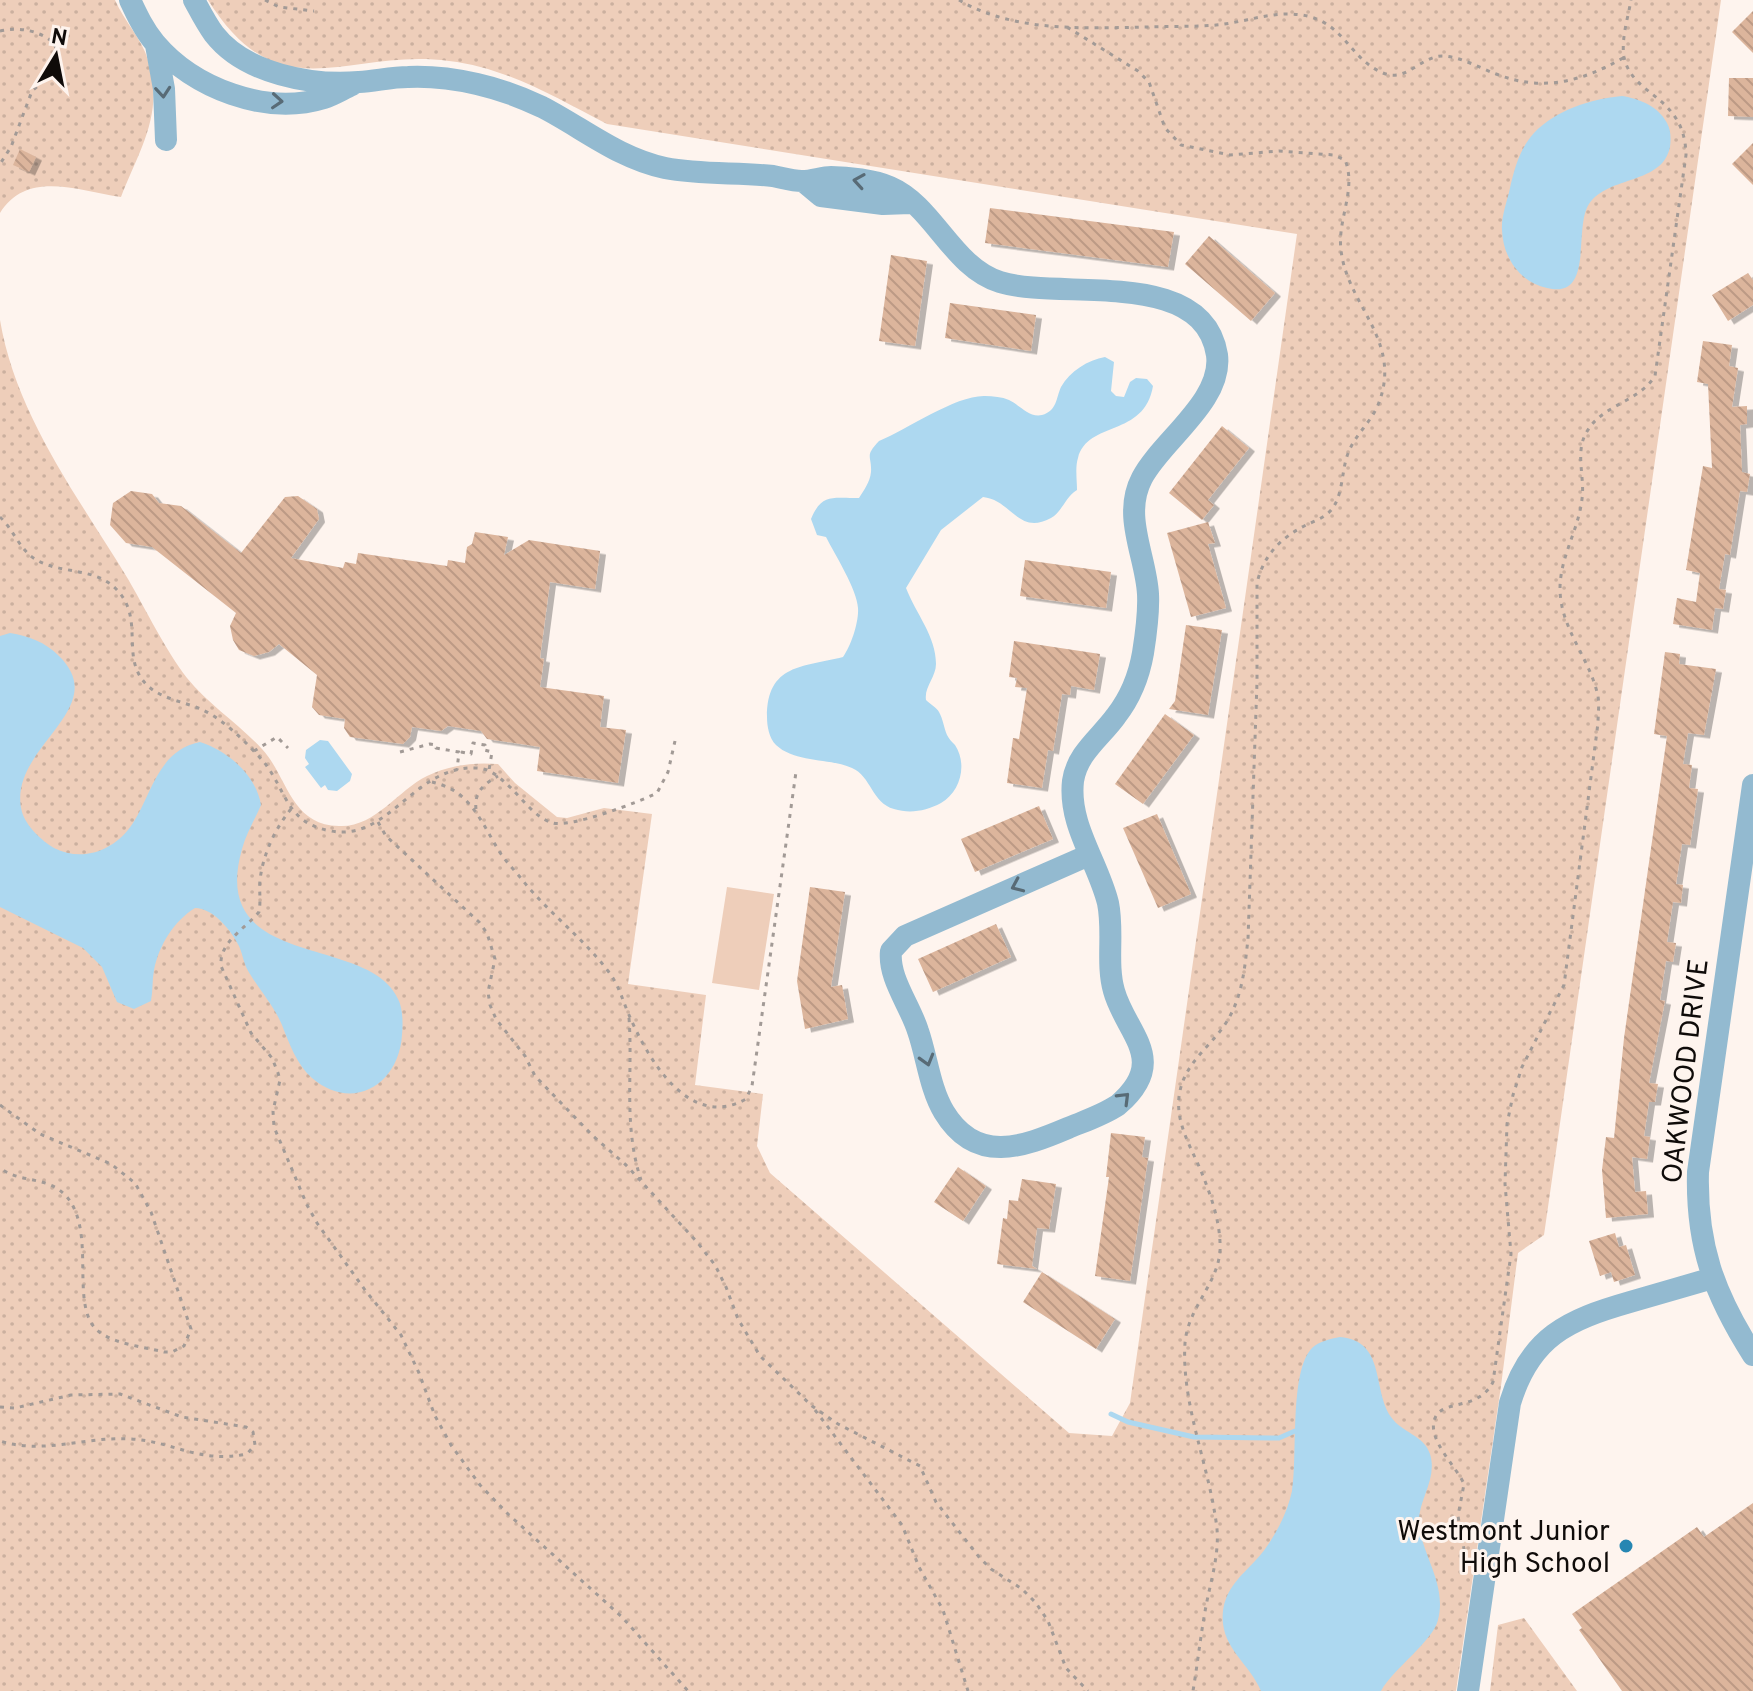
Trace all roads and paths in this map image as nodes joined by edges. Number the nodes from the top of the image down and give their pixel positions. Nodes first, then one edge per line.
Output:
1 (130, 0) edge
2 (194, 0) edge
3 (265, 0) edge
4 (959, 0) edge
5 (1631, 0) edge
6 (314, 11) dead end
7 (1067, 27) junction
8 (0, 31) edge
9 (156, 45) junction
10 (1624, 57) junction
11 (357, 83) junction
12 (166, 140) dead end
13 (0, 164) edge
14 (0, 517) edge
15 (675, 741) dead end
16 (288, 748) dead end
17 (254, 751) junction
18 (400, 752) dead end
19 (459, 752) junction
20 (457, 770) junction
21 (489, 770) junction
22 (796, 772) dead end
23 (498, 776) junction
24 (429, 781) junction
25 (1753, 785) edge
26 (291, 809) junction
27 (476, 813) junction
28 (378, 822) junction
29 (1089, 855) junction
30 (628, 1014) junction
31 (0, 1105) edge
32 (0, 1168) edge
33 (641, 1182) junction
34 (1713, 1278) junction
35 (1753, 1355) edge
36 (812, 1406) junction
37 (0, 1407) edge
38 (0, 1441) edge
39 (1466, 1563) dead end
40 (688, 1691) edge
41 (968, 1691) edge
42 (1088, 1691) edge
43 (1193, 1691) edge
44 (1468, 1691) edge

1 - 9 street
2 - 11 street
3 - 6 path
4 - 7 path
5 - 10 path
7 - 10 path
7 - 43 path
8 - 13 path
9 -> 11 street
9 -> 12 street
10 - 39 path
11 - 29 street
14 - 17 path
15 - 23 path
16 - 17 path
17 - 26 path
18 - 19 path
19 - 20 path
19 - 21 path
20 - 21 path
20 - 24 path
21 - 23 path
22 - 30 path
23 - 27 path
24 - 27 path
24 - 28 path
25 - 34 street, OAKWOOD DRIVE
26 - 28 path
26 - 40 path
27 - 30 path
28 - 33 path
29 -> 29 street
30 - 33 path
31 - 32 path
33 - 36 path
34 - 35 street, OAKWOOD DRIVE
34 - 44 street
36 - 41 path
36 - 42 path
37 - 38 path

